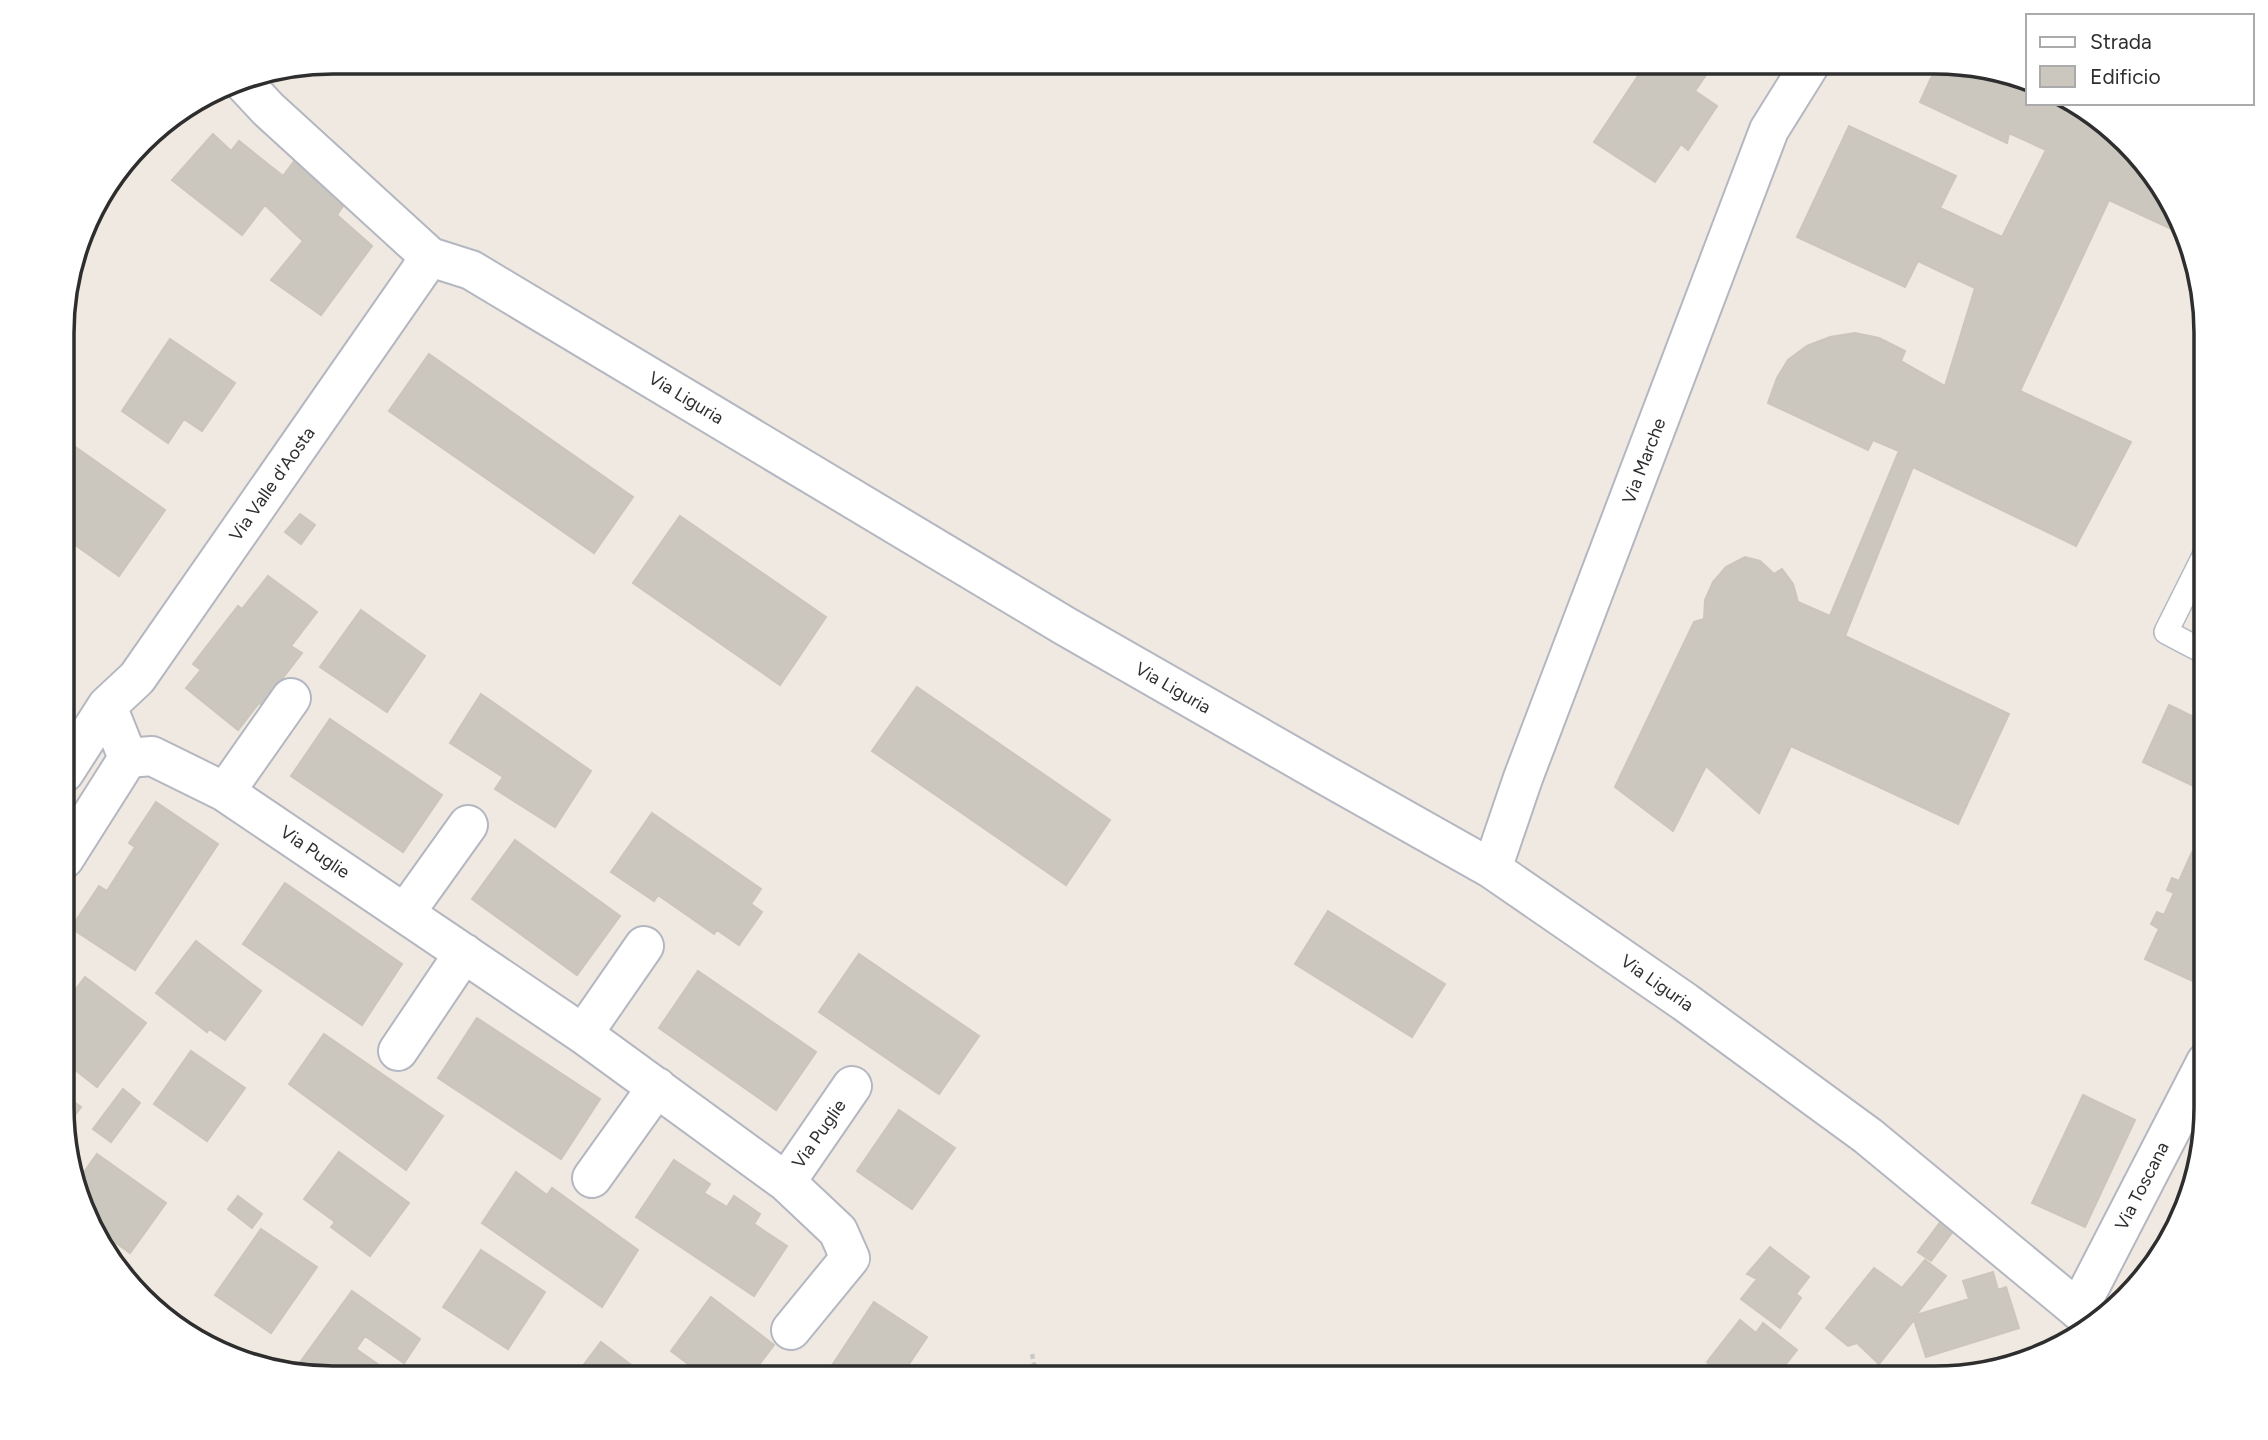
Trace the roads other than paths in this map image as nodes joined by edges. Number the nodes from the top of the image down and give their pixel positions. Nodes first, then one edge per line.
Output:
1 (1804, 74) edge
2 (248, 87) edge
3 (430, 257) junction
4 (2194, 576) edge
5 (2194, 647) edge
6 (291, 698) dead end
7 (107, 706) junction
8 (74, 757) edge
9 (128, 758) junction
10 (225, 792) junction
11 (468, 825) dead end
12 (74, 843) edge
13 (1492, 869) junction
14 (405, 913) junction
15 (644, 946) dead end
16 (464, 953) junction
17 (583, 1034) junction
18 (398, 1051) dead end
19 (852, 1086) dead end
20 (657, 1087) junction
21 (2194, 1087) edge
22 (592, 1178) dead end
23 (786, 1181) junction
24 (2086, 1316) edge
25 (791, 1330) dead end

1 - 13 street, Via Marche
2 - 3 street, Via Liguria
3 - 7 street, Via Valle d'Aosta
3 - 13 street, Via Liguria
4 - 5 lane
6 - 10 street
7 - 8 street, Via Valle d'Aosta
7 - 9 street
9 - 10 street, Via Puglie
9 - 12 street
10 - 14 street, Via Puglie
11 - 14 street
13 - 24 street, Via Liguria
14 - 16 street, Via Puglie
15 - 17 street
16 - 17 street, Via Puglie
16 - 18 street
17 - 20 street, Via Puglie
19 - 23 street, Via Puglie
20 - 22 street
20 - 23 street, Via Puglie
21 - 24 street, Via Toscana
23 - 25 street, Via Puglie

